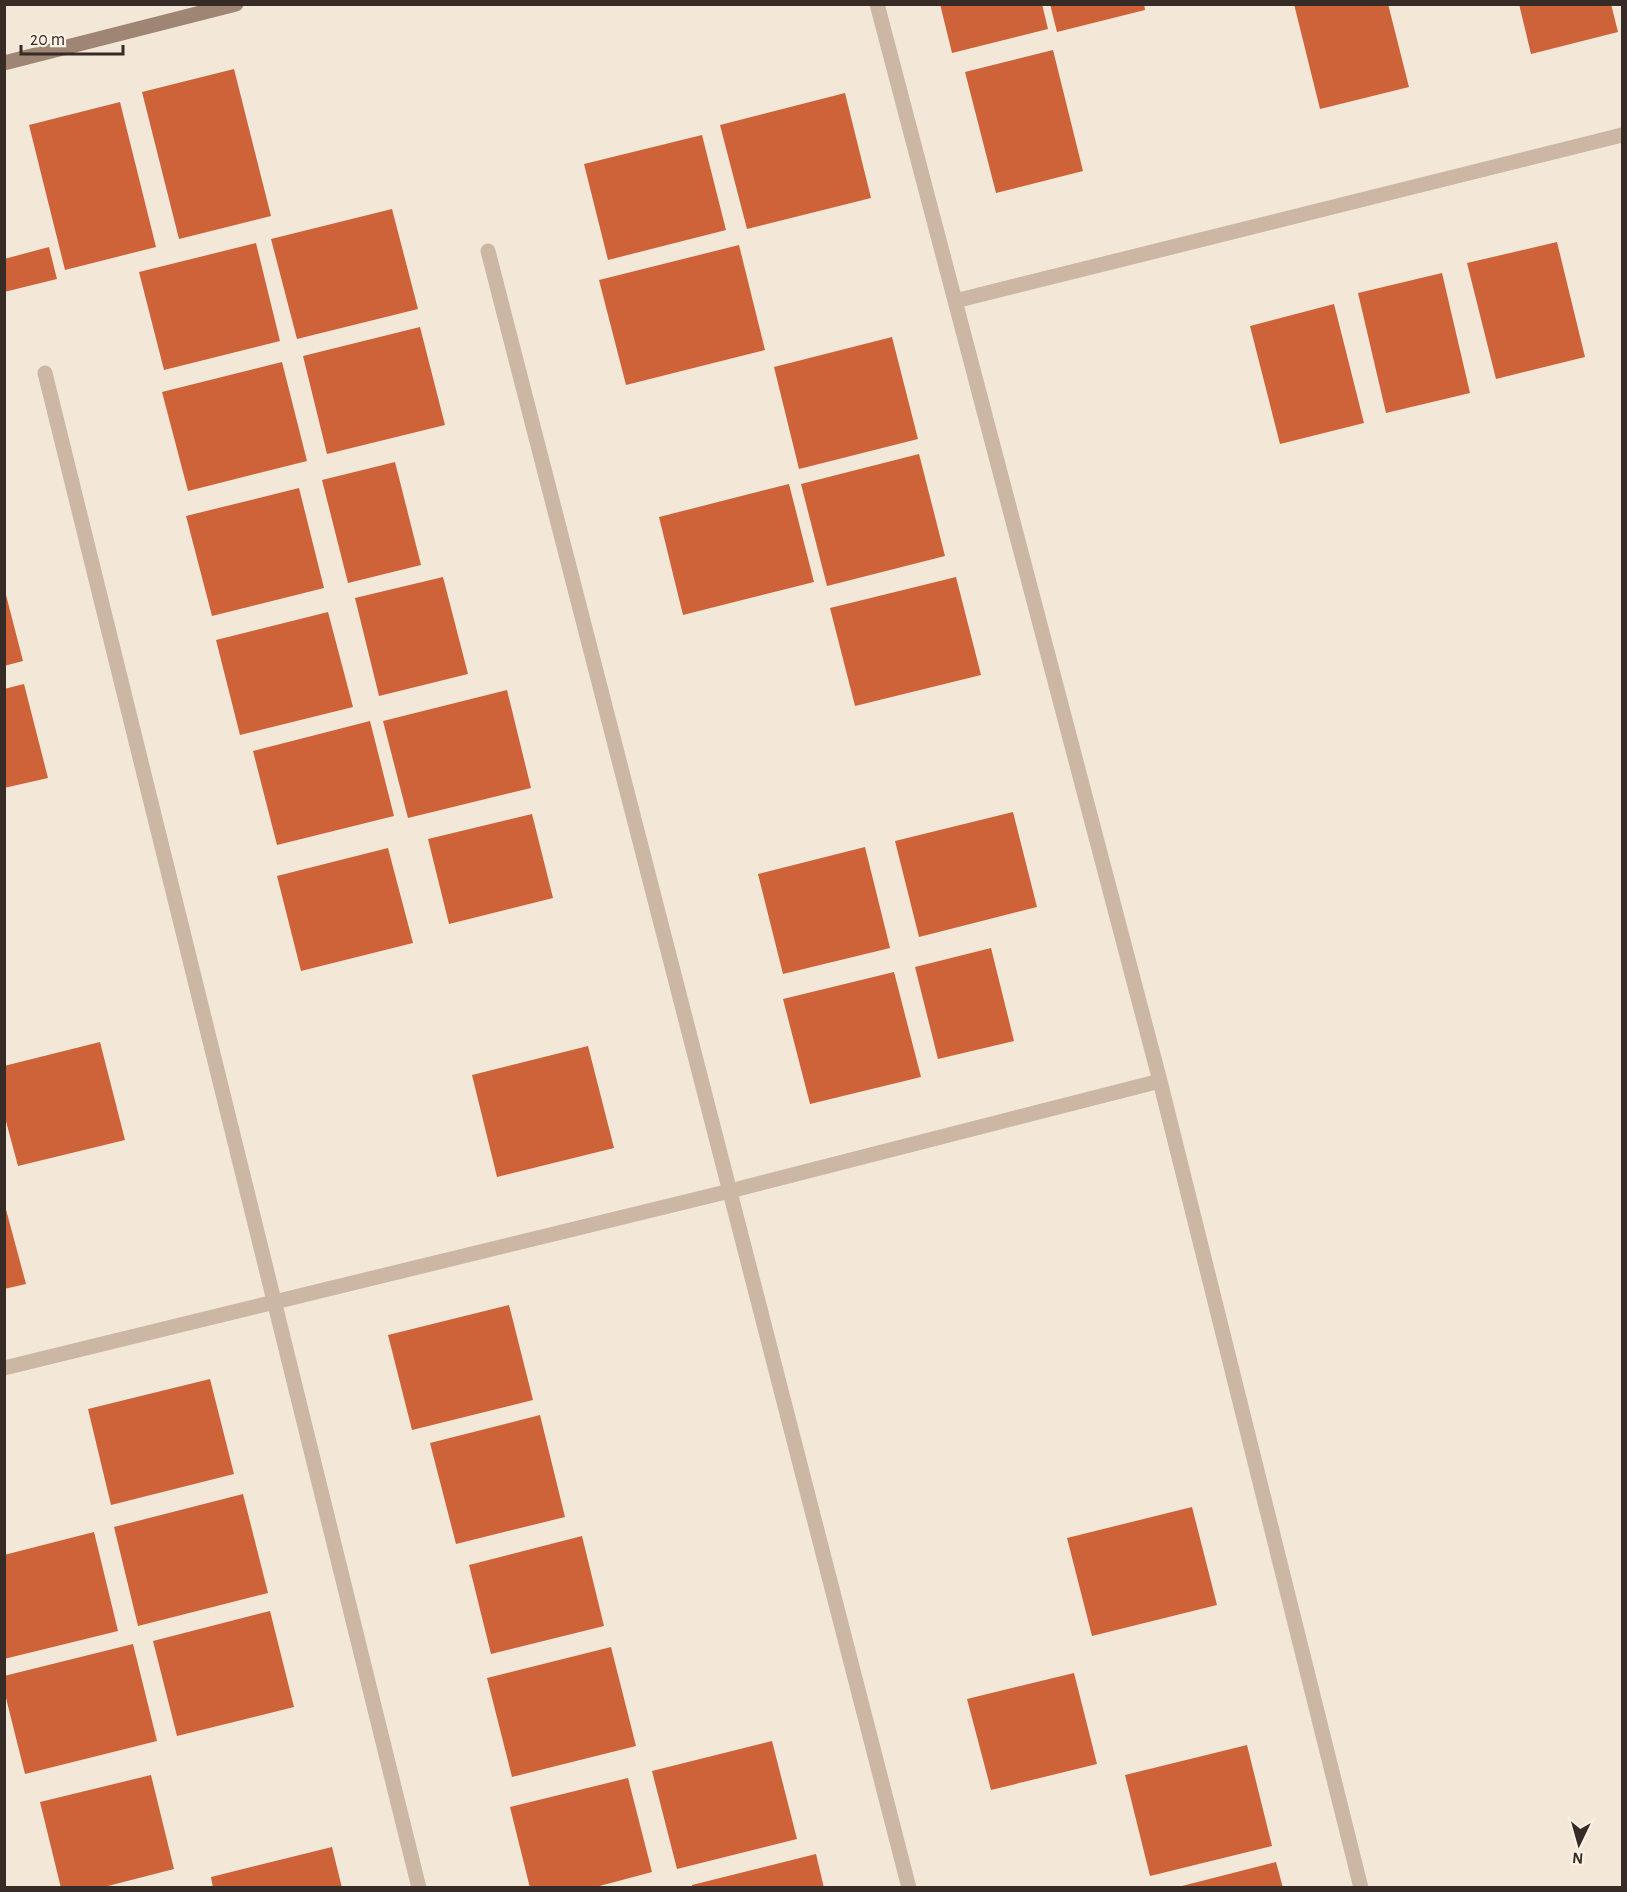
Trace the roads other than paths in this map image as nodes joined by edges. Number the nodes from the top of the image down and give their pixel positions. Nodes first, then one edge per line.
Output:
1 (236, 4) edge
2 (877, 4) edge
3 (4, 63) edge
4 (1623, 135) edge
5 (488, 251) dead end
6 (955, 301) junction
7 (45, 373) dead end
8 (1160, 1081) junction
9 (730, 1191) junction
10 (276, 1301) junction
11 (4, 1368) edge
12 (419, 1887) edge
13 (909, 1887) edge
14 (1361, 1887) edge

1 - 3 main road
2 - 6 street
4 - 6 street
5 - 9 street
6 - 8 street
7 - 10 street
8 - 9 street
8 - 14 street
9 - 10 street
9 - 13 street
10 - 11 street
10 - 12 street

